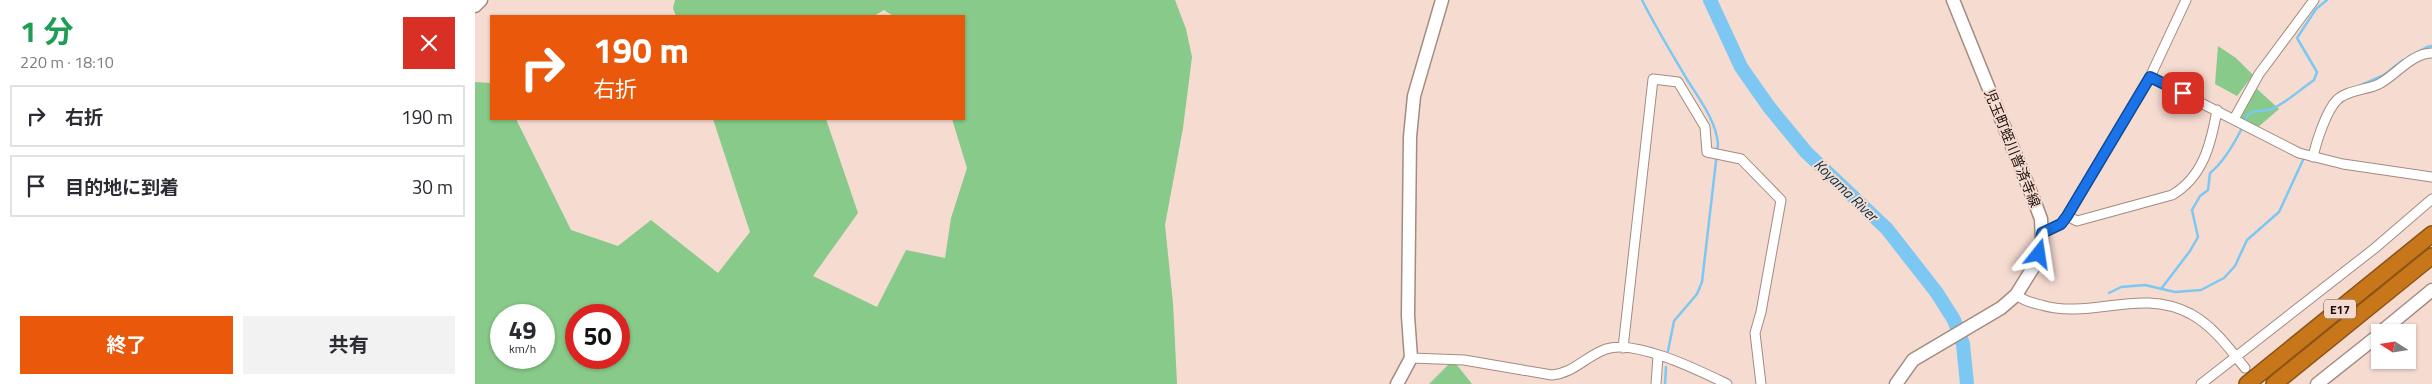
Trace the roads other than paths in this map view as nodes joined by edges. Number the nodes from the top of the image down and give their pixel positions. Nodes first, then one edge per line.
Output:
1 (481, 0) edge
2 (1442, 0) edge
3 (1953, 0) edge
4 (2187, 0) edge
5 (2314, 0) edge
6 (475, 6) edge
7 (2432, 53) edge
8 (2150, 77) junction
9 (2217, 110) junction
10 (2234, 119) junction
11 (2313, 157) junction
12 (2432, 176) edge
13 (2432, 200) edge
14 (2067, 216) junction
15 (2042, 233) junction
16 (2432, 234) edge
17 (2432, 256) edge
18 (2432, 290) edge
19 (2016, 295) junction
20 (2392, 324) edge
21 (2371, 341) edge
22 (1623, 348) junction
23 (1658, 356) junction
24 (2236, 357) junction
25 (1411, 358) junction
26 (2245, 368) dead end
27 (1397, 384) edge
28 (1656, 384) edge
29 (1727, 384) edge
30 (1761, 384) edge
31 (1896, 384) edge
32 (2201, 384) edge
33 (2247, 384) edge
34 (2274, 384) edge
35 (2317, 384) edge

1 - 6 street
2 - 25 street
3 - 15 street, 児玉町蛭川普済寺線
4 - 8 street
5 - 10 street
7 - 11 street
8 - 9 street
8 - 14 street
9 - 10 street
9 - 14 street
10 - 11 street
11 - 12 street
13 - 24 street
14 - 15 street
15 - 19 street, 児玉町蛭川普済寺線
16 - 33 highway, E17
17 - 34 highway, E17
18 - 20 street
19 - 24 street
19 - 31 street, 児玉町蛭川普済寺線
21 - 35 street
22 - 23 street
22 - 25 street
22 - 30 street
23 - 28 street
23 - 29 street
24 - 26 street
24 - 32 street
25 - 27 street

